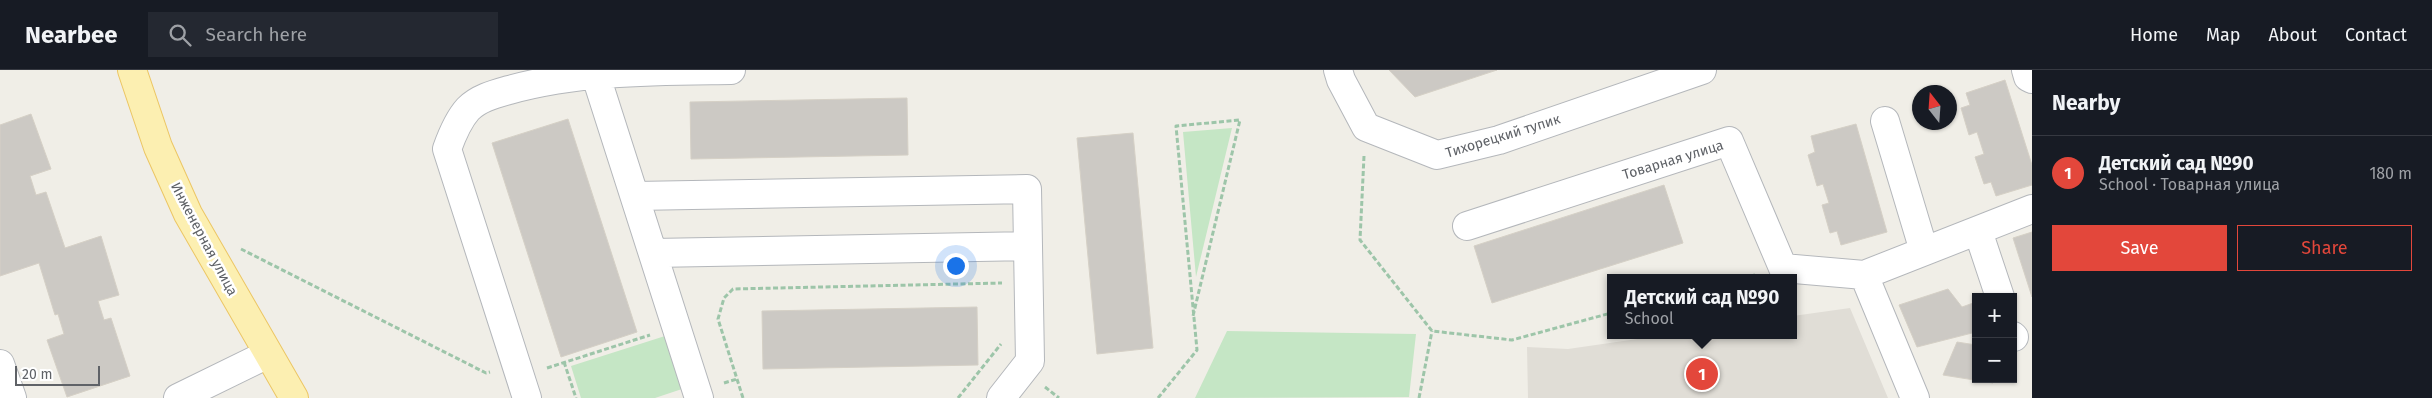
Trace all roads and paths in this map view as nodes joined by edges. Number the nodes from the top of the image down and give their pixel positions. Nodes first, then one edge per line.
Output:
1 (132, 70) edge
2 (731, 70) edge
3 (1338, 70) edge
4 (1702, 70) edge
5 (2026, 70) edge
6 (595, 73) junction
7 (2032, 79) edge
8 (1885, 121) dead end
9 (1366, 127) junction
10 (634, 196) junction
11 (2032, 209) edge
12 (1467, 226) dead end
13 (1978, 231) junction
14 (234, 245) dead end
15 (1028, 246) junction
16 (1924, 251) junction
17 (653, 253) junction
18 (1864, 275) junction
19 (1028, 283) junction
20 (1999, 293) edge
21 (1607, 313) edge
22 (1194, 316) junction
23 (676, 326) junction
24 (1432, 331) junction
25 (1001, 343) dead end
26 (268, 354) junction
27 (564, 362) junction
28 (0, 364) edge
29 (521, 380) edge
30 (12, 398) edge
31 (178, 398) edge
32 (294, 398) edge
33 (576, 398) edge
34 (700, 398) edge
35 (743, 398) edge
36 (958, 398) edge
37 (1001, 398) edge
38 (1158, 398) edge
39 (1419, 398) edge
40 (1914, 398) edge

1 - 26 main road, Инженерная улица
2 - 6 street
3 - 9 street
4 - 9 street, Тихорецкий тупик
5 - 7 street
6 - 10 street
6 - 29 street
8 - 16 street
9 - 24 path
10 - 15 street
10 - 17 street
11 - 13 street, Товарная улица
12 - 18 street, Товарная улица
13 - 16 street, Товарная улица
13 - 20 street
14 - 29 path
15 - 17 street
15 - 19 street
16 - 18 street, Товарная улица
17 - 23 street
18 - 40 street
19 - 35 path
19 - 37 street
21 - 24 path
22 - 22 path
22 - 38 path
23 - 27 path
23 - 34 street
24 - 39 path
25 - 36 path
26 - 31 street
26 - 32 main road, Инженерная улица
27 - 29 path
27 - 33 path
28 - 30 street

